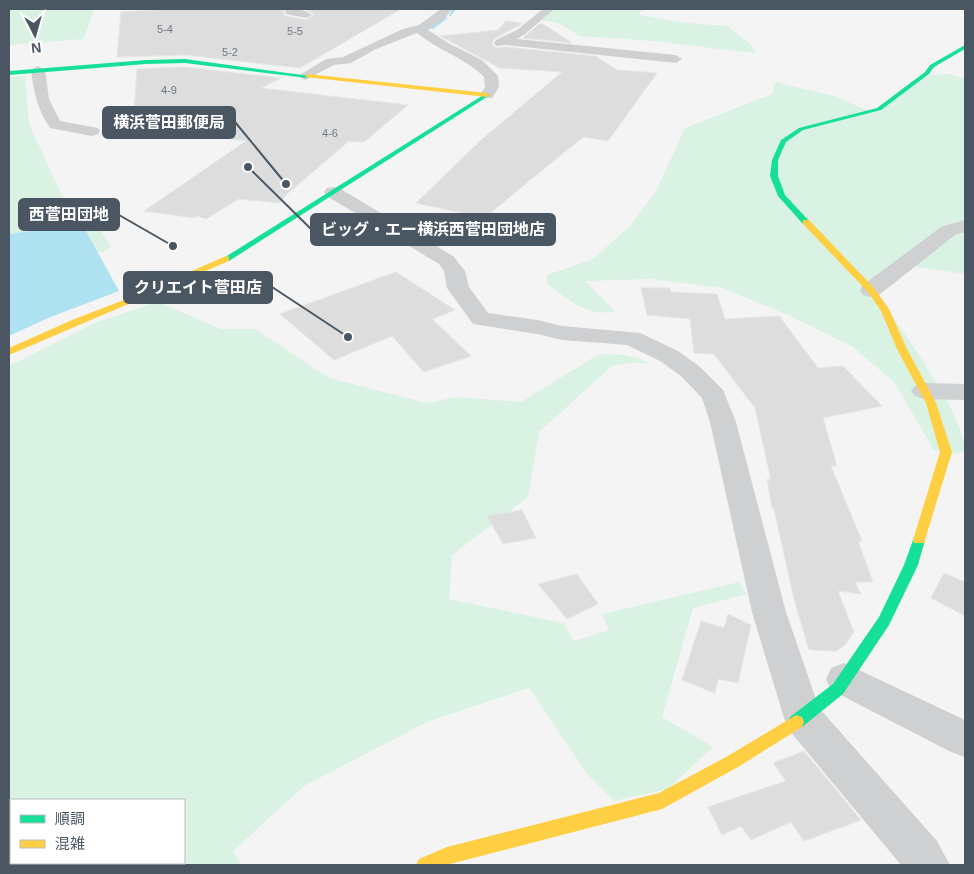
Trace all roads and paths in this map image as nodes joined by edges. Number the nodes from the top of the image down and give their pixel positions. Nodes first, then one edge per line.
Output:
1 (292, 9) edge
2 (447, 9) edge
3 (549, 9) edge
4 (306, 15) dead end
5 (422, 28) junction
6 (503, 41) junction
7 (965, 47) edge
8 (676, 59) dead end
9 (477, 63) junction
10 (38, 70) junction
11 (9, 73) edge
12 (305, 76) junction
13 (487, 95) junction
14 (92, 131) dead end
15 (333, 192) junction
16 (965, 226) edge
17 (871, 290) junction
18 (9, 352) edge
19 (924, 390) junction
20 (965, 392) edge
21 (844, 679) junction
22 (803, 718) junction
23 (965, 739) edge
24 (425, 865) edge
25 (928, 865) edge

1 - 4 street
2 - 5 street
3 - 6 street
5 - 9 street
5 - 12 street
6 - 8 street
6 - 9 street
7 - 17 street
9 - 13 street
10 - 11 street
10 - 12 street
10 - 14 street
12 - 13 street
13 - 15 street
15 - 18 street
15 - 22 street
16 - 17 street
17 - 19 street
19 - 20 street
19 - 21 street
21 - 22 street
21 - 23 street
22 - 24 street
22 - 25 street

